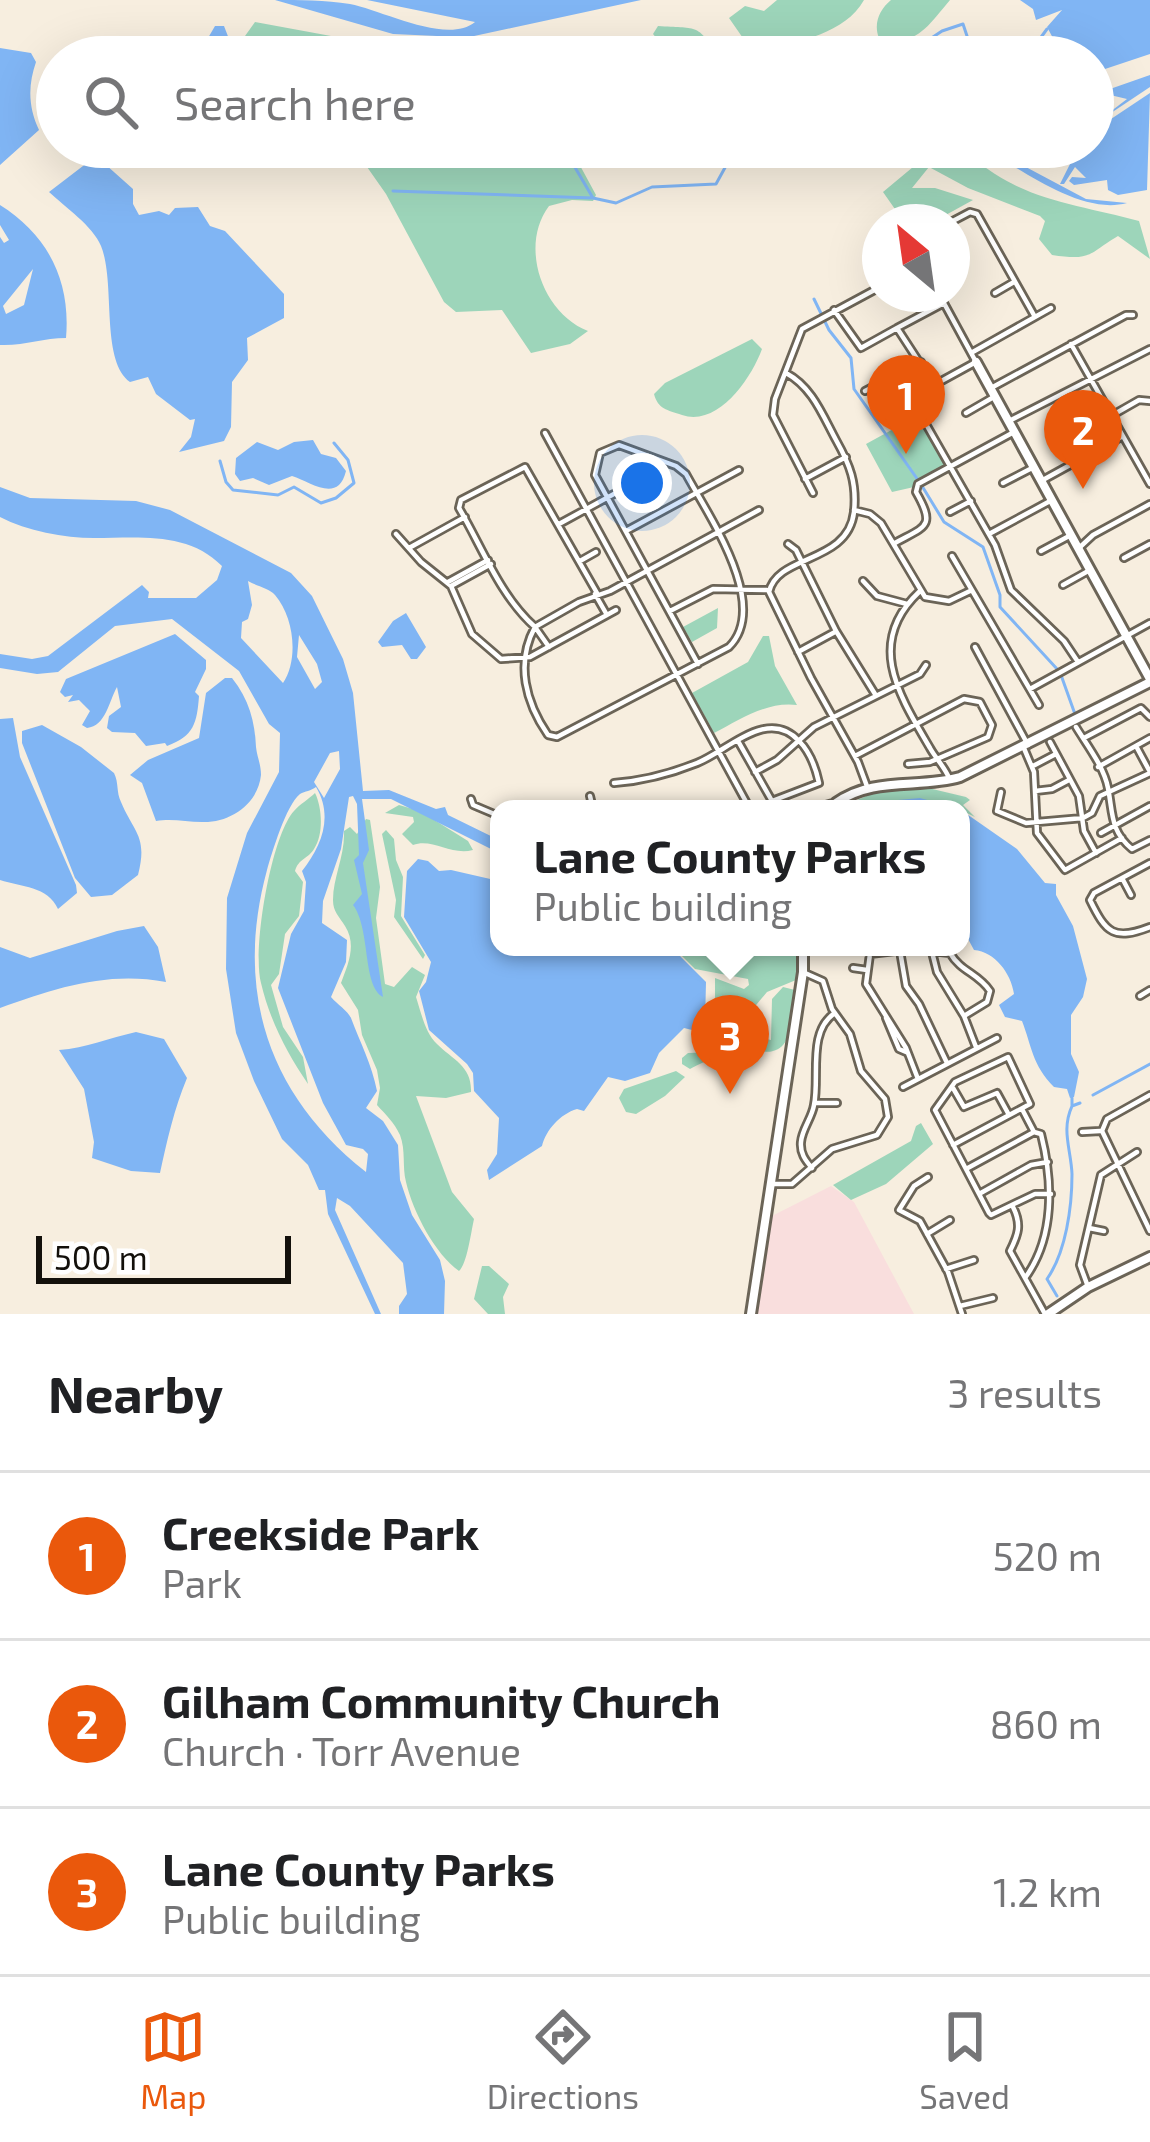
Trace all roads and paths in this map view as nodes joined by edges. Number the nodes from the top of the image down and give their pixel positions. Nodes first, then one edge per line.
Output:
1 (970, 214) edge
2 (1014, 282) junction
3 (995, 293) dead end
4 (862, 296) edge
5 (1051, 308) dead end
6 (834, 310) junction
7 (927, 312) edge
8 (949, 312) edge
9 (1133, 315) dead end
10 (1035, 317) junction
11 (897, 328) junction
12 (1072, 344) junction
13 (1150, 349) edge
14 (974, 357) junction
15 (921, 362) junction
16 (785, 373) junction
17 (1089, 377) junction
18 (884, 383) junction
19 (934, 385) junction
20 (865, 392) dead end
21 (993, 393) junction
22 (911, 398) junction
23 (1150, 400) edge
24 (895, 406) junction
25 (883, 413) dead end
26 (966, 413) dead end
27 (1111, 416) junction
28 (1009, 422) junction
29 (1014, 431) junction
30 (545, 433) dead end
31 (1069, 434) dead end
32 (1122, 437) junction
33 (1088, 455) junction
34 (846, 457) junction
35 (658, 460) junction
36 (950, 466) junction
37 (1034, 466) junction
38 (1146, 469) edge
39 (739, 470) dead end
40 (806, 479) junction
41 (1041, 481) junction
42 (1003, 483) dead end
43 (1150, 484) edge
44 (696, 493) junction
45 (813, 493) dead end
46 (607, 497) junction
47 (1052, 500) junction
48 (971, 501) junction
49 (1150, 504) edge
50 (586, 508) junction
51 (759, 510) dead end
52 (854, 510) junction
53 (950, 512) dead end
54 (465, 517) junction
55 (559, 524) junction
56 (626, 531) junction
57 (718, 532) junction
58 (396, 534) dead end
59 (989, 534) junction
60 (1071, 535) junction
61 (895, 543) junction
62 (788, 544) dead end
63 (1150, 544) edge
64 (409, 548) junction
65 (1078, 548) junction
66 (1041, 551) dead end
67 (596, 552) dead end
68 (952, 556) dead end
69 (1124, 558) dead end
70 (580, 561) junction
71 (489, 562) junction
72 (803, 563) junction
73 (1090, 570) junction
74 (647, 571) junction
75 (863, 581) dead end
76 (626, 583) junction
77 (449, 584) junction
78 (1063, 585) dead end
79 (741, 589) junction
80 (769, 590) junction
81 (970, 591) junction
82 (919, 592) junction
83 (596, 594) junction
84 (907, 604) junction
85 (616, 610) dead end
86 (670, 611) junction
87 (607, 615) junction
88 (1150, 623) edge
89 (535, 627) junction
90 (836, 632) junction
91 (1126, 636) junction
92 (549, 647) junction
93 (975, 647) dead end
94 (798, 652) junction
95 (525, 658) junction
96 (1078, 662) junction
97 (698, 664) junction
98 (926, 665) dead end
99 (677, 676) junction
100 (1150, 680) edge
101 (896, 686) junction
102 (1030, 688) junction
103 (876, 697) junction
104 (1039, 705) dead end
105 (1150, 717) edge
106 (834, 718) junction
107 (917, 724) junction
108 (1076, 727) dead end
109 (1083, 738) junction
110 (1150, 738) edge
111 (799, 740) junction
112 (738, 741) junction
113 (1050, 742) dead end
114 (1136, 746) junction
115 (1022, 747) junction
116 (718, 752) junction
117 (1056, 754) junction
118 (855, 756) junction
119 (937, 758) junction
120 (991, 763) junction
121 (908, 764) dead end
122 (1033, 766) junction
123 (1098, 767) junction
124 (755, 772) junction
125 (996, 772) dead end
126 (1150, 772) edge
127 (1070, 779) junction
128 (950, 780) junction
129 (614, 783) dead end
130 (868, 789) junction
131 (1035, 791) junction
132 (1000, 792) dead end
133 (1108, 793) junction
134 (590, 796) dead end
135 (471, 799) dead end
136 (591, 800) edge
137 (745, 800) edge
138 (772, 800) joint
139 (842, 800) edge
140 (1150, 806) edge
141 (490, 812) edge
142 (1083, 818) junction
143 (1020, 822) junction
144 (1034, 823) junction
145 (1115, 825) junction
146 (1101, 833) dead end
147 (1038, 837) junction
148 (1122, 838) junction
149 (1150, 840) edge
150 (1096, 853) junction
151 (1150, 863) edge
152 (1122, 878) junction
153 (1131, 895) dead end
154 (1150, 927) edge
155 (803, 956) edge
156 (870, 956) edge
157 (901, 956) edge
158 (933, 956) edge
159 (952, 956) edge
160 (854, 968) dead end
161 (867, 970) junction
162 (803, 972) junction
163 (1150, 990) edge
164 (1140, 996) dead end
165 (835, 1013) junction
166 (964, 1016) junction
167 (998, 1038) dead end
168 (976, 1047) junction
169 (947, 1063) junction
170 (918, 1079) junction
171 (952, 1086) junction
172 (903, 1088) dead end
173 (1150, 1095) edge
174 (815, 1103) junction
175 (837, 1103) dead end
176 (1022, 1108) junction
177 (1009, 1115) junction
178 (1102, 1131) junction
179 (1034, 1132) junction
180 (1082, 1132) dead end
181 (953, 1145) junction
182 (1137, 1152) dead end
183 (1048, 1162) junction
184 (1116, 1163) junction
185 (812, 1168) junction
186 (966, 1169) junction
187 (928, 1177) dead end
188 (771, 1184) junction
189 (1051, 1193) junction
190 (979, 1194) junction
191 (1013, 1207) junction
192 (950, 1220) dead end
193 (1089, 1228) junction
194 (1103, 1231) dead end
195 (1150, 1231) edge
196 (927, 1234) junction
197 (1150, 1257) edge
198 (974, 1260) dead end
199 (946, 1269) junction
200 (1025, 1278) junction
201 (1088, 1287) junction
202 (994, 1298) dead end
203 (962, 1310) edge
204 (751, 1314) edge
205 (1046, 1314) edge

1 - 2 street
2 - 3 street
2 - 10 street
4 - 6 street
5 - 10 street
6 - 11 street
6 - 16 street
7 - 11 street
8 - 14 street
9 - 12 street
10 - 14 street
11 - 15 street
12 - 17 street
12 - 21 street
13 - 17 street
14 - 19 street
14 - 21 street
15 - 18 street
15 - 19 street
16 - 34 street
16 - 40 street
17 - 27 street
17 - 28 street
18 - 20 street
18 - 24 street
19 - 22 street
21 - 26 street
21 - 28 street
22 - 24 street
22 - 36 street
23 - 27 street
24 - 25 street
27 - 32 street
28 - 29 street
29 - 36 street
29 - 37 street
30 - 50 street
31 - 33 street
32 - 33 street
32 - 38 street
33 - 41 street
34 - 40 street
34 - 52 street
35 - 44 street
35 - 46 street
35 - 46 street
36 - 48 street
36 - 61 street
37 - 41 street
37 - 42 street
38 - 43 street
39 - 44 street
40 - 45 street
41 - 47 street
44 - 56 street
44 - 57 street
46 - 50 street
46 - 56 street
47 - 59 street
47 - 60 street
48 - 53 street
48 - 59 street
49 - 65 street
50 - 55 street
50 - 76 street
51 - 57 street
52 - 61 street
52 - 72 street
54 - 55 street
54 - 64 street
54 - 71 street
55 - 70 street
56 - 74 street
57 - 74 street
57 - 79 street
58 - 64 street
59 - 96 street
60 - 65 street
60 - 66 street
61 - 82 street
62 - 72 street
63 - 69 street
64 - 77 street
65 - 73 street
67 - 70 street
68 - 81 street
70 - 83 street
71 - 77 street
71 - 89 street
72 - 80 street
72 - 90 street
73 - 78 street
73 - 91 street
74 - 76 street
74 - 86 street
75 - 84 street
76 - 83 street
76 - 99 street
77 - 95 street
79 - 80 street
79 - 86 street
79 - 97 street
80 - 94 street
81 - 82 street
81 - 102 street
82 - 84 street
83 - 87 street
83 - 89 street
84 - 101 street
85 - 87 street
86 - 97 street
87 - 92 street
88 - 91 street
89 - 92 street
89 - 95 street
90 - 94 street
90 - 103 street
91 - 96 street
91 - 100 street
92 - 95 street
93 - 115 street
94 - 106 street
95 - 99 street
96 - 102 street
97 - 99 street
98 - 101 street
99 - 116 street
100 - 115 street
101 - 103 street
101 - 107 street
102 - 104 street
103 - 106 street
105 - 109 street
106 - 111 street
106 - 118 street
107 - 118 street
107 - 119 street
107 - 119 street
108 - 109 street
109 - 123 street
110 - 114 street
111 - 112 street
111 - 124 street
111 - 138 street
112 - 116 street
112 - 124 street
113 - 117 street
114 - 123 street
114 - 126 street
115 - 120 street
115 - 122 street
116 - 129 street
116 - 137 street
117 - 122 street
117 - 127 street
118 - 130 street
119 - 121 street
119 - 128 street
120 - 125 street
120 - 128 street
122 - 131 street
123 - 133 street
124 - 138 street
126 - 133 street
127 - 131 street
127 - 142 street
128 - 130 street
130 - 139 street
131 - 144 street
132 - 143 street
133 - 142 street
133 - 145 street
134 - 136 street
135 - 141 street
140 - 145 street
142 - 144 street
142 - 150 street
143 - 144 street
143 - 147 street
144 - 147 street
145 - 146 street
145 - 148 street
147 - 150 street
148 - 149 street
148 - 150 street
151 - 152 street
152 - 153 street
152 - 154 street
155 - 162 street
156 - 161 street
157 - 169 street
158 - 166 street
159 - 166 street
160 - 161 street
161 - 170 street
162 - 165 street
162 - 188 street
163 - 164 street
165 - 174 street
165 - 185 street
166 - 168 street
167 - 168 street
168 - 169 street
169 - 170 street
170 - 172 street
171 - 176 street
171 - 177 street
171 - 181 street
173 - 178 street
174 - 175 street
174 - 185 street
176 - 177 street
176 - 179 street
177 - 181 street
178 - 180 street
178 - 184 street
179 - 183 street
179 - 186 street
181 - 186 street
182 - 184 street
183 - 189 street
183 - 190 street
184 - 193 street
184 - 195 street
185 - 188 street
186 - 190 street
187 - 196 street
188 - 204 street
189 - 191 street
189 - 200 street
190 - 191 street
191 - 200 street
192 - 196 street
193 - 194 street
193 - 201 street
196 - 199 street
197 - 201 street
198 - 199 street
199 - 203 street
200 - 205 street
201 - 205 street
202 - 203 street

